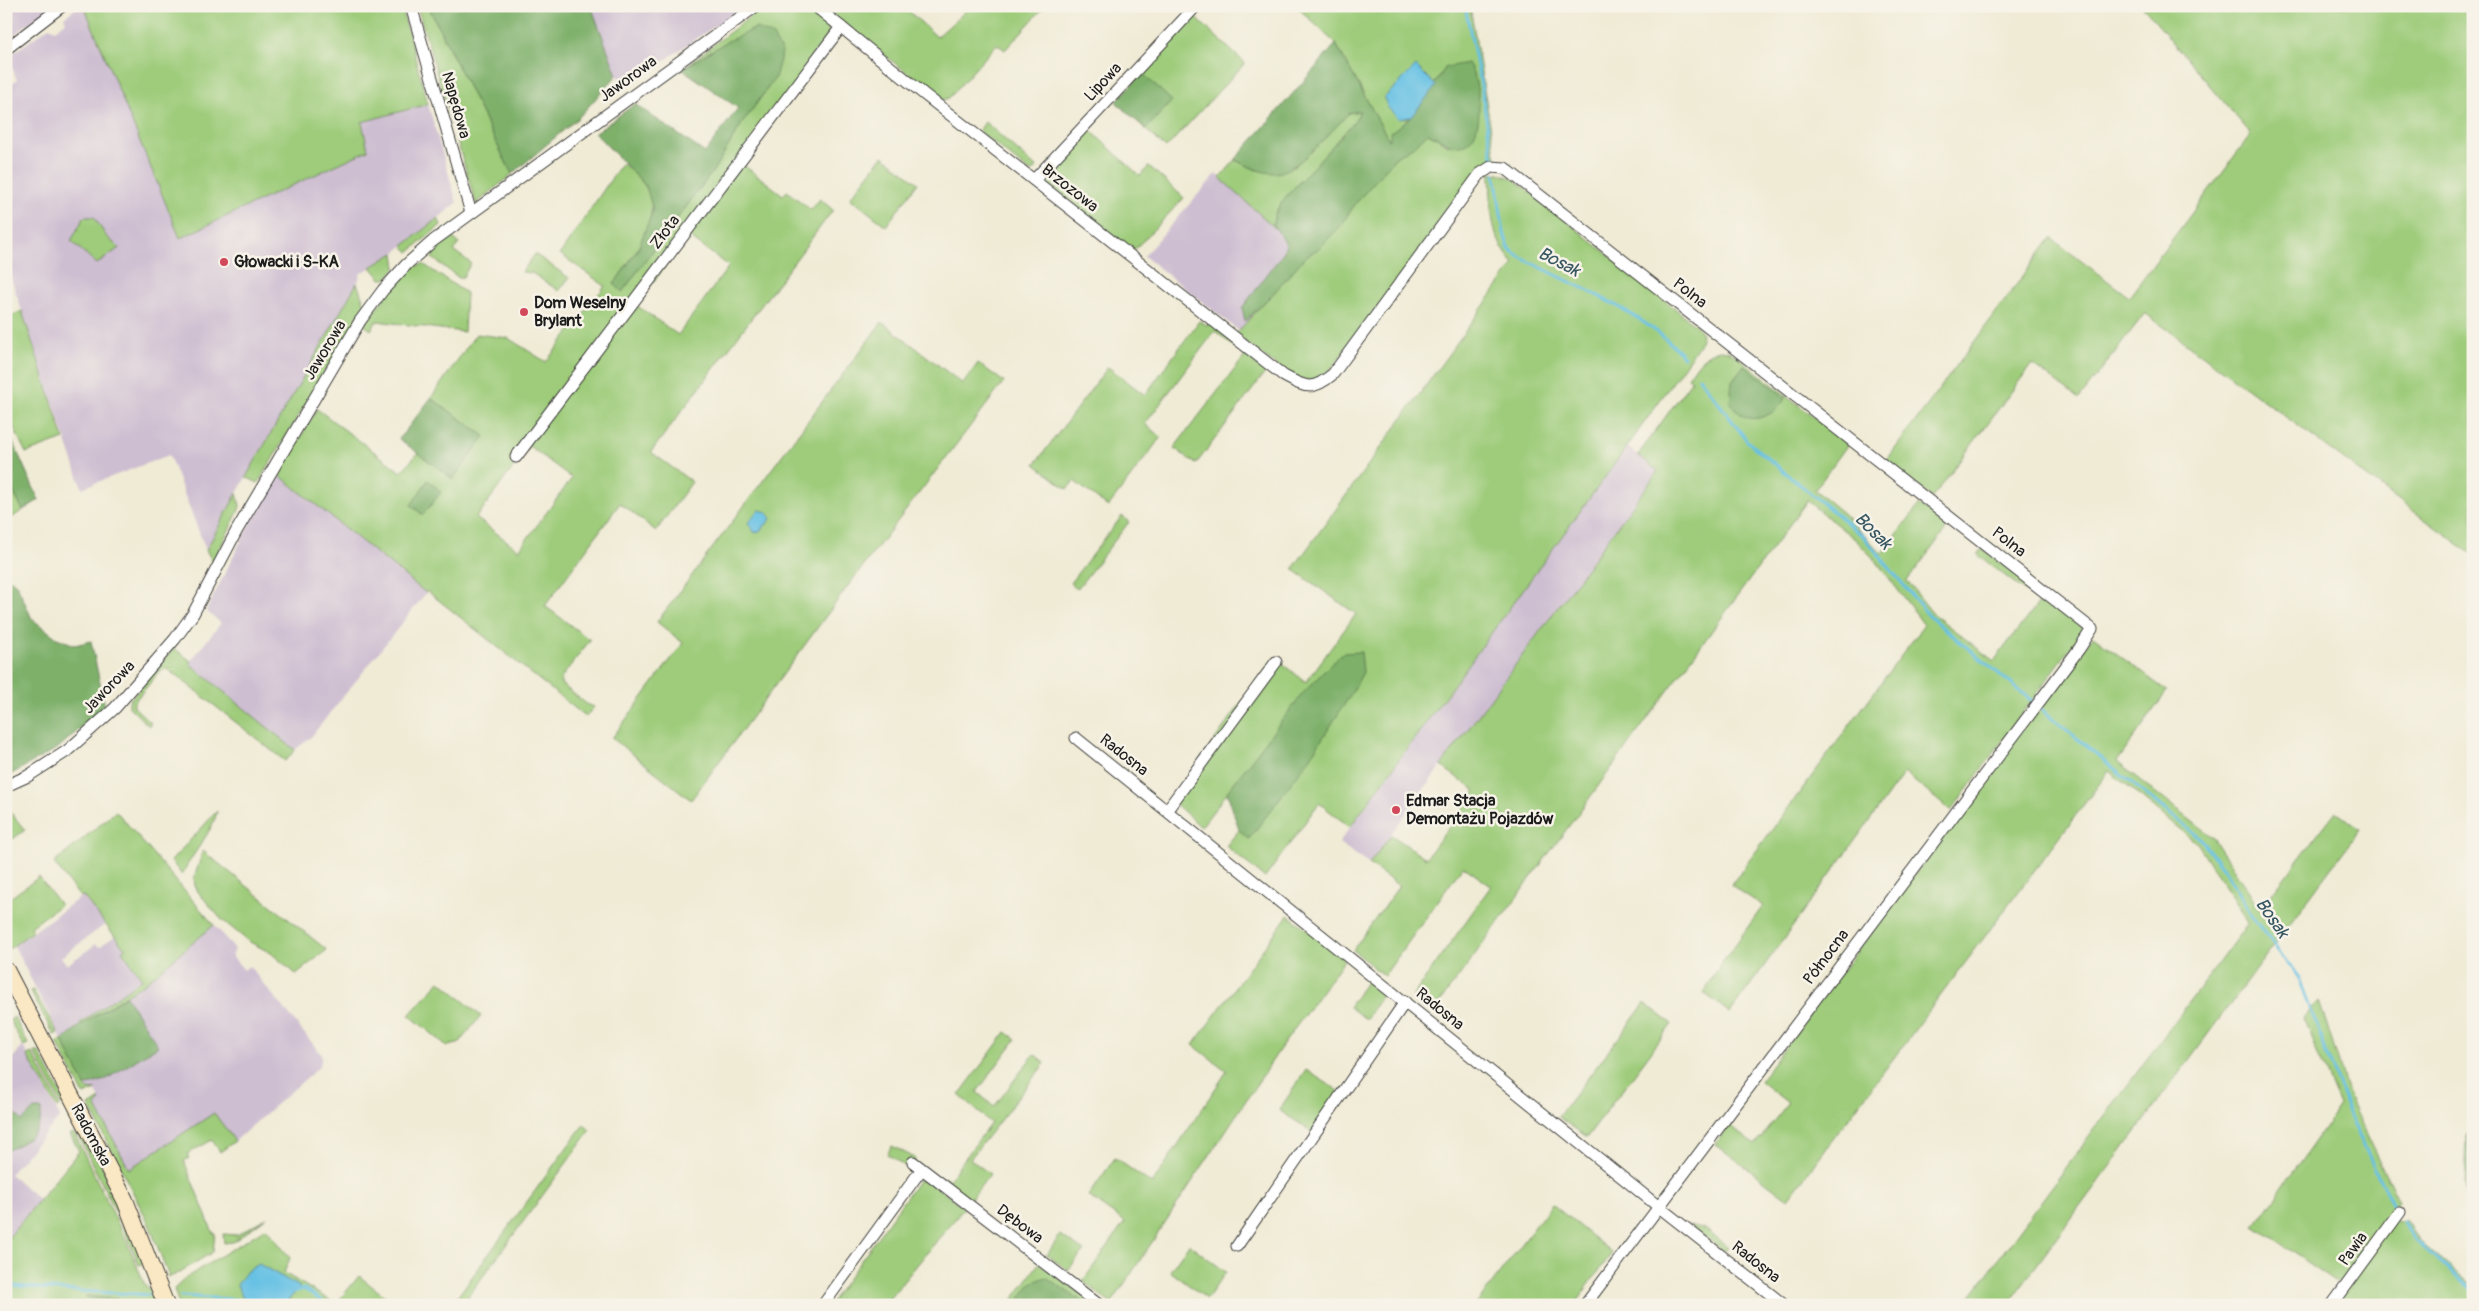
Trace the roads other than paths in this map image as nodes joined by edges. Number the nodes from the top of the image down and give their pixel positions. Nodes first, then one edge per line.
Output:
1 (62, 6) edge
2 (411, 6) edge
3 (756, 6) edge
4 (815, 6) edge
5 (1196, 6) edge
6 (841, 27) junction
7 (6, 49) edge
8 (1034, 180) junction
9 (471, 213) junction
10 (1310, 387) joint
11 (516, 457) dead end
12 (2092, 629) joint
13 (1276, 662) dead end
14 (1076, 738) dead end
15 (6, 786) edge
16 (1167, 810) junction
17 (6, 970) edge
18 (1405, 1002) junction
19 (1659, 1207) junction
20 (2400, 1212) dead end
21 (1237, 1246) dead end
22 (166, 1305) edge
23 (823, 1305) edge
24 (1099, 1305) edge
25 (1585, 1305) edge
26 (1784, 1305) edge
27 (2332, 1305) edge

1 - 7 street
2 - 9 street, Napędowa
3 - 9 street, Jaworowa
4 - 6 street, Brzozowa
5 - 8 street, Lipowa
6 - 8 street, Brzozowa
6 - 11 street, Złota
8 - 10 street, Brzozowa
9 - 15 street, Jaworowa
10 - 12 street, Polna
12 - 19 street, Północna
13 - 16 street
14 - 16 street, Radosna
16 - 18 street, Radosna
17 - 22 main road, Radomska
18 - 19 street, Radosna
18 - 21 street
19 - 25 street, Północna
19 - 26 street, Radosna
20 - 27 street, Pawia
23 - 24 street, Dębowa

